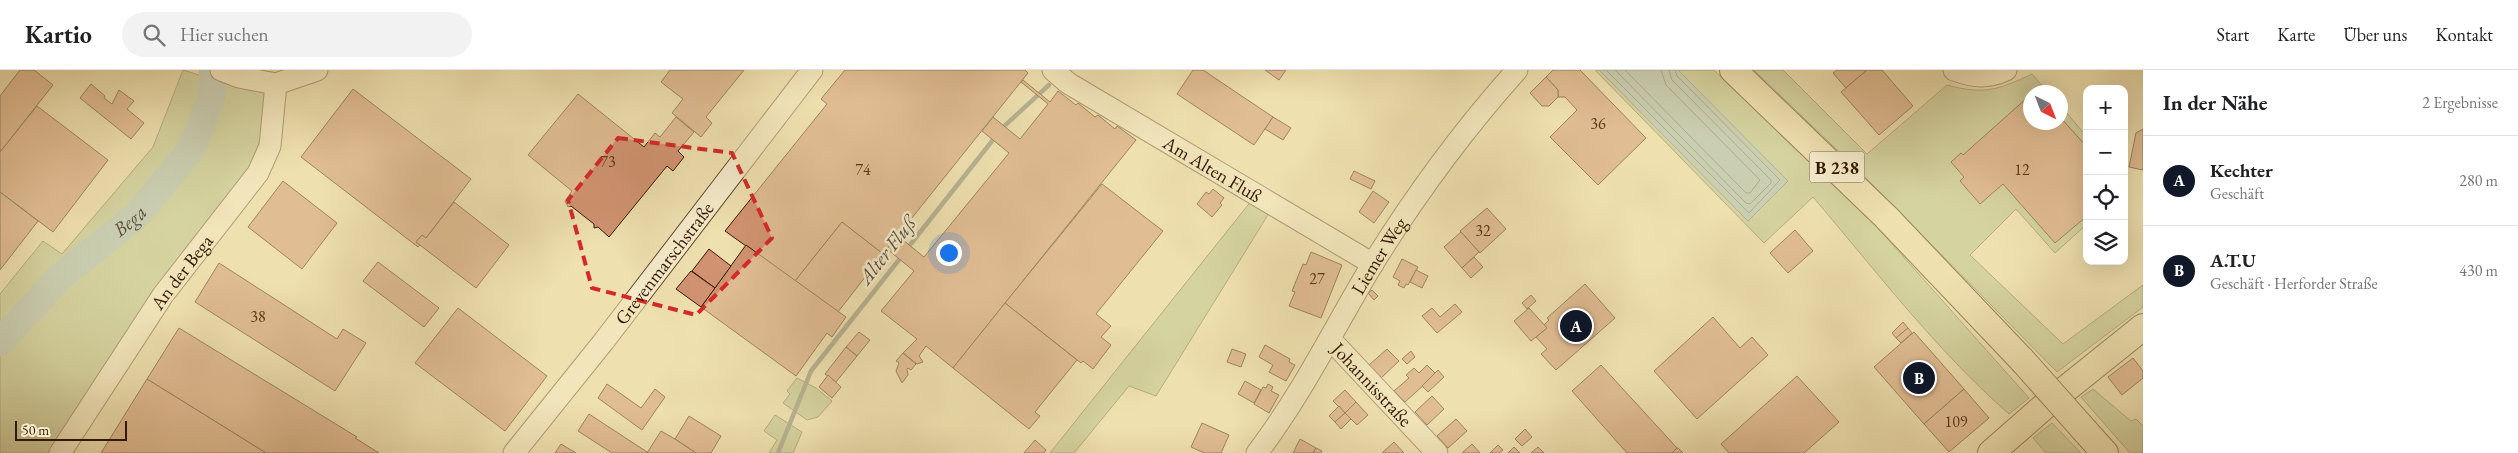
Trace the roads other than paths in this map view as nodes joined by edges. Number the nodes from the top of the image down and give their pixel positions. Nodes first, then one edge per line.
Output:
1 (318, 70) edge
2 (812, 70) edge
3 (1053, 70) edge
4 (1517, 70) edge
5 (1733, 70) edge
6 (1954, 70) edge
7 (2006, 70) edge
8 (230, 73) edge
9 (276, 84) junction
10 (1373, 264) junction
11 (2143, 327) edge
12 (1330, 339) junction
13 (60, 453) edge
14 (514, 453) edge
15 (1257, 453) edge
16 (1437, 453) edge
17 (1991, 453) edge
18 (2105, 453) edge

1 - 9 street
2 - 14 street, Grevenmarschstraße
3 - 10 street, Am Alten Fluß
4 - 10 street, Liemer Weg
5 - 18 main road, B 238, bridge
6 - 7 street
8 - 9 street
9 - 13 street, An der Bega
10 - 12 street, Liemer Weg
11 - 17 main road
12 - 15 street, Liemer Weg
12 - 16 street, Johannisstraße

